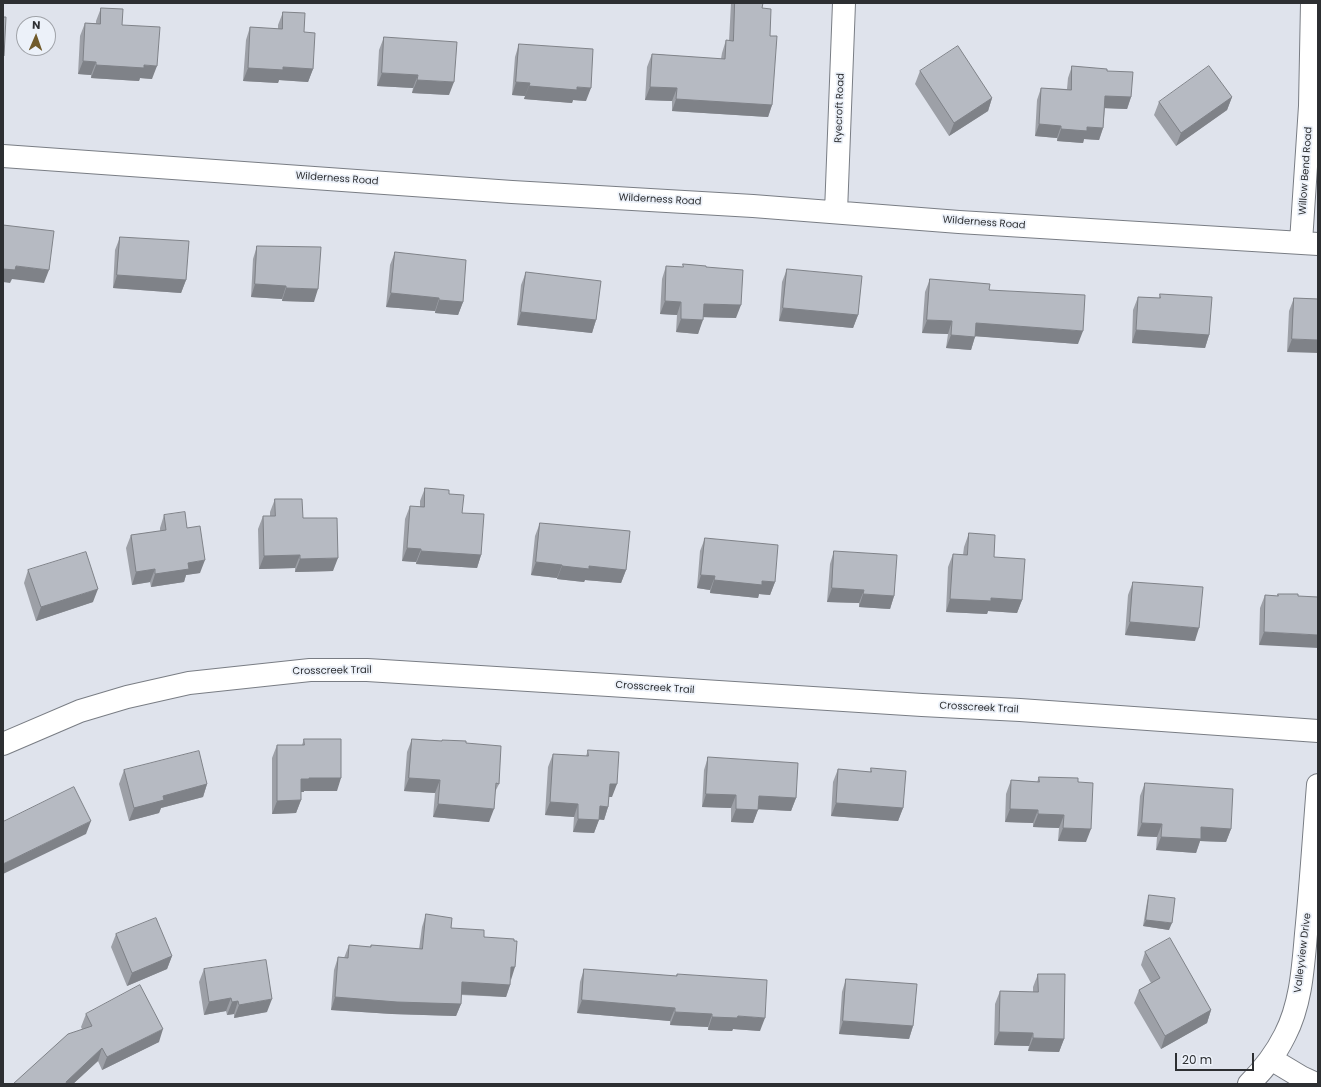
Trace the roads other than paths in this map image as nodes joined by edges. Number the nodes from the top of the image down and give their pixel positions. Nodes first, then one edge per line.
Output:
1 (844, 3) edge
2 (1312, 3) edge
3 (3, 156) edge
4 (836, 212) junction
5 (1310, 243) edge
6 (1318, 731) edge
7 (3, 744) edge
8 (1318, 785) edge
9 (1271, 1059) junction
10 (1249, 1084) edge
11 (1316, 1084) edge

1 - 4 street, Ryecroft Road
2 - 5 street, Willow Bend Road
3 - 4 street, Wilderness Road
4 - 5 street, Wilderness Road
6 - 7 street, Crosscreek Trail
8 - 9 street, Valleyview Drive
9 - 10 street, Valleyview Drive
9 - 11 street

